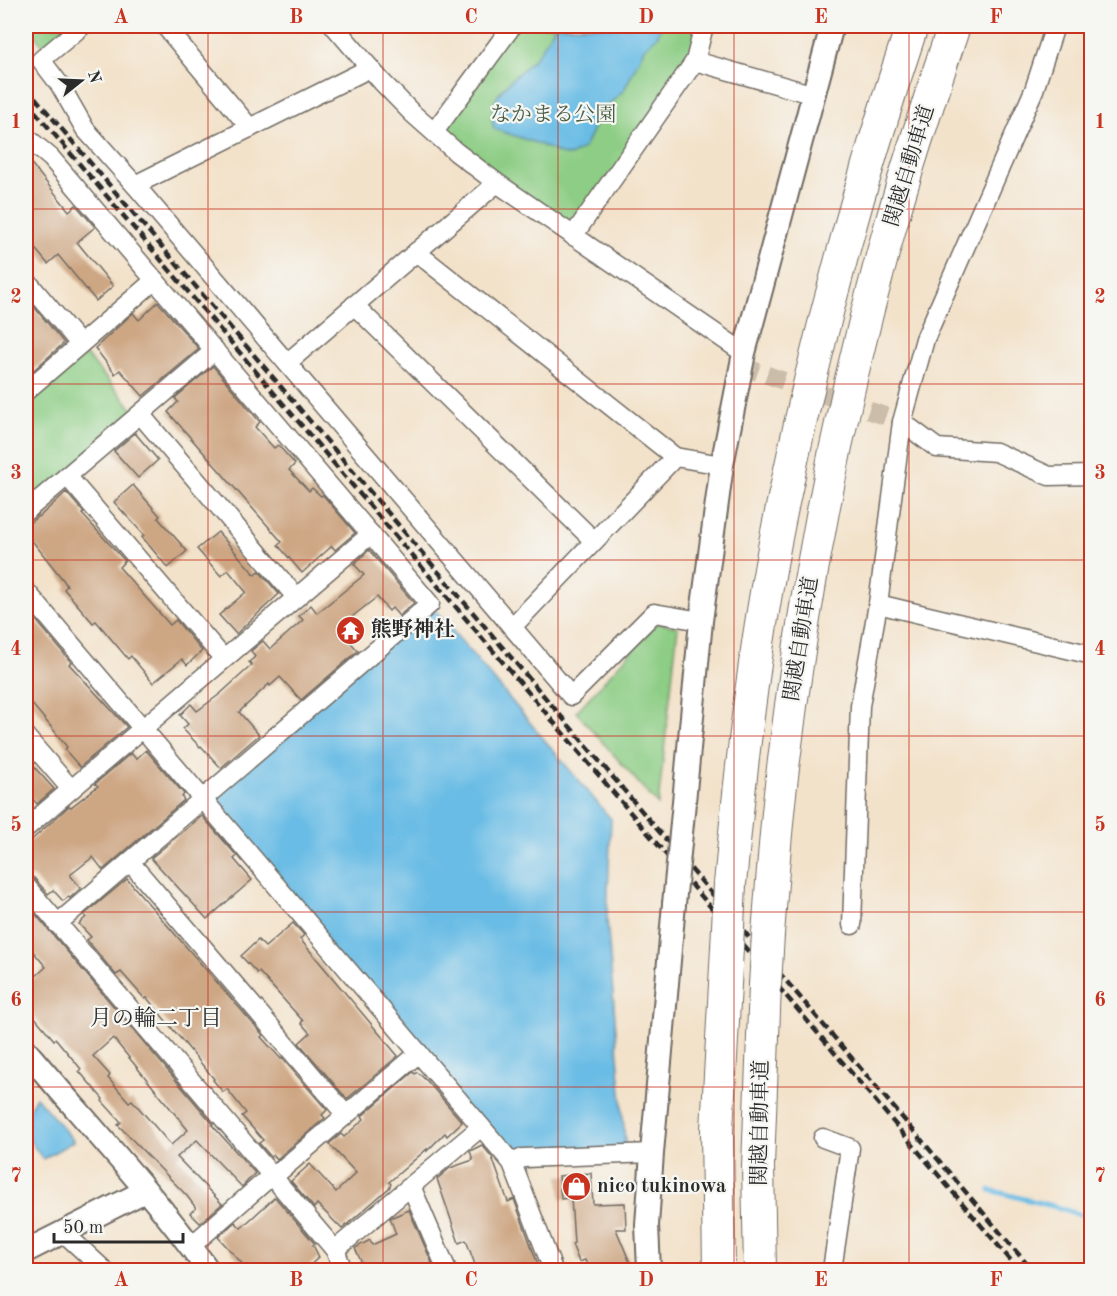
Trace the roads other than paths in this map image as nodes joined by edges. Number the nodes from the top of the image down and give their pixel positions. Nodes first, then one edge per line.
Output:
1 (82, 26) edge
2 (165, 26) edge
3 (334, 26) edge
4 (512, 26) edge
5 (704, 26) edge
6 (832, 26) edge
7 (912, 26) edge
8 (954, 26) edge
9 (1055, 26) edge
10 (695, 61) junction
11 (370, 68) junction
12 (814, 95) junction
13 (250, 128) junction
14 (434, 132) junction
15 (26, 137) edge
16 (497, 183) junction
17 (135, 185) junction
18 (573, 236) junction
19 (416, 252) junction
20 (26, 280) edge
21 (155, 280) junction
22 (354, 305) junction
23 (80, 344) junction
24 (215, 350) junction
25 (744, 353) junction
26 (287, 363) junction
27 (26, 391) edge
28 (140, 414) junction
29 (902, 422) junction
30 (675, 457) junction
31 (722, 465) junction
32 (1092, 475) edge
33 (67, 476) junction
34 (26, 511) edge
35 (370, 534) junction
36 (594, 541) junction
37 (26, 591) edge
38 (296, 597) junction
39 (878, 604) junction
40 (701, 621) junction
41 (512, 627) junction
42 (1092, 655) edge
43 (224, 659) junction
44 (142, 728) junction
45 (26, 736) edge
46 (71, 789) junction
47 (202, 799) junction
48 (26, 828) edge
49 (130, 862) junction
50 (26, 886) edge
51 (57, 924) junction
52 (852, 925) dead end
53 (26, 1051) edge
54 (418, 1053) junction
55 (346, 1115) junction
56 (481, 1127) junction
57 (823, 1138) dead end
58 (652, 1153) junction
59 (512, 1163) junction
60 (272, 1176) junction
61 (411, 1186) junction
62 (145, 1191) junction
63 (63, 1232) junction
64 (191, 1246) junction
65 (335, 1250) junction
66 (26, 1251) edge
67 (104, 1270) edge
68 (208, 1270) edge
69 (343, 1270) edge
70 (447, 1270) edge
71 (553, 1270) edge
72 (649, 1270) edge
73 (719, 1270) edge
74 (760, 1270) edge
75 (832, 1270) edge

1 - 17 street
2 - 13 street
3 - 11 street
4 - 14 street
5 - 10 street
6 - 12 street
7 - 73 highway, 関越自動車道, bridge
8 - 74 highway, 関越自動車道, bridge
9 - 29 street
10 - 12 street
10 - 18 street
11 - 13 street
11 - 14 street
12 - 25 street
13 - 17 street
14 - 16 street
15 - 21 street
16 - 18 street
16 - 19 street
17 - 26 street
18 - 25 street
19 - 22 street
19 - 30 street
20 - 23 street
21 - 23 street
21 - 24 street
22 - 26 street
22 - 36 street
23 - 27 street
24 - 28 street
24 - 35 street
25 - 31 street
26 - 41 street
28 - 33 street
28 - 38 street
29 - 32 street
29 - 39 street
30 - 31 street
30 - 36 street
31 - 40 street
33 - 34 street
33 - 43 street
35 - 38 street
35 - 47 street
36 - 41 street
37 - 44 street
38 - 43 street
39 - 42 street
39 - 52 street
40 - 41 street
40 - 58 street, bridge
43 - 44 street
44 - 46 street
44 - 47 street
45 - 46 street
46 - 48 street
47 - 49 street
47 - 54 street
49 - 51 street
49 - 55 street
50 - 51 street
51 - 60 street
53 - 62 street
54 - 55 street
54 - 56 street
55 - 60 street
56 - 59 street
56 - 61 street
57 - 75 street
58 - 59 street
58 - 72 street
59 - 71 street
60 - 64 street
60 - 65 street
61 - 65 street
61 - 70 street
62 - 63 street
62 - 64 street
63 - 66 street
63 - 67 street
64 - 68 street
65 - 69 street

